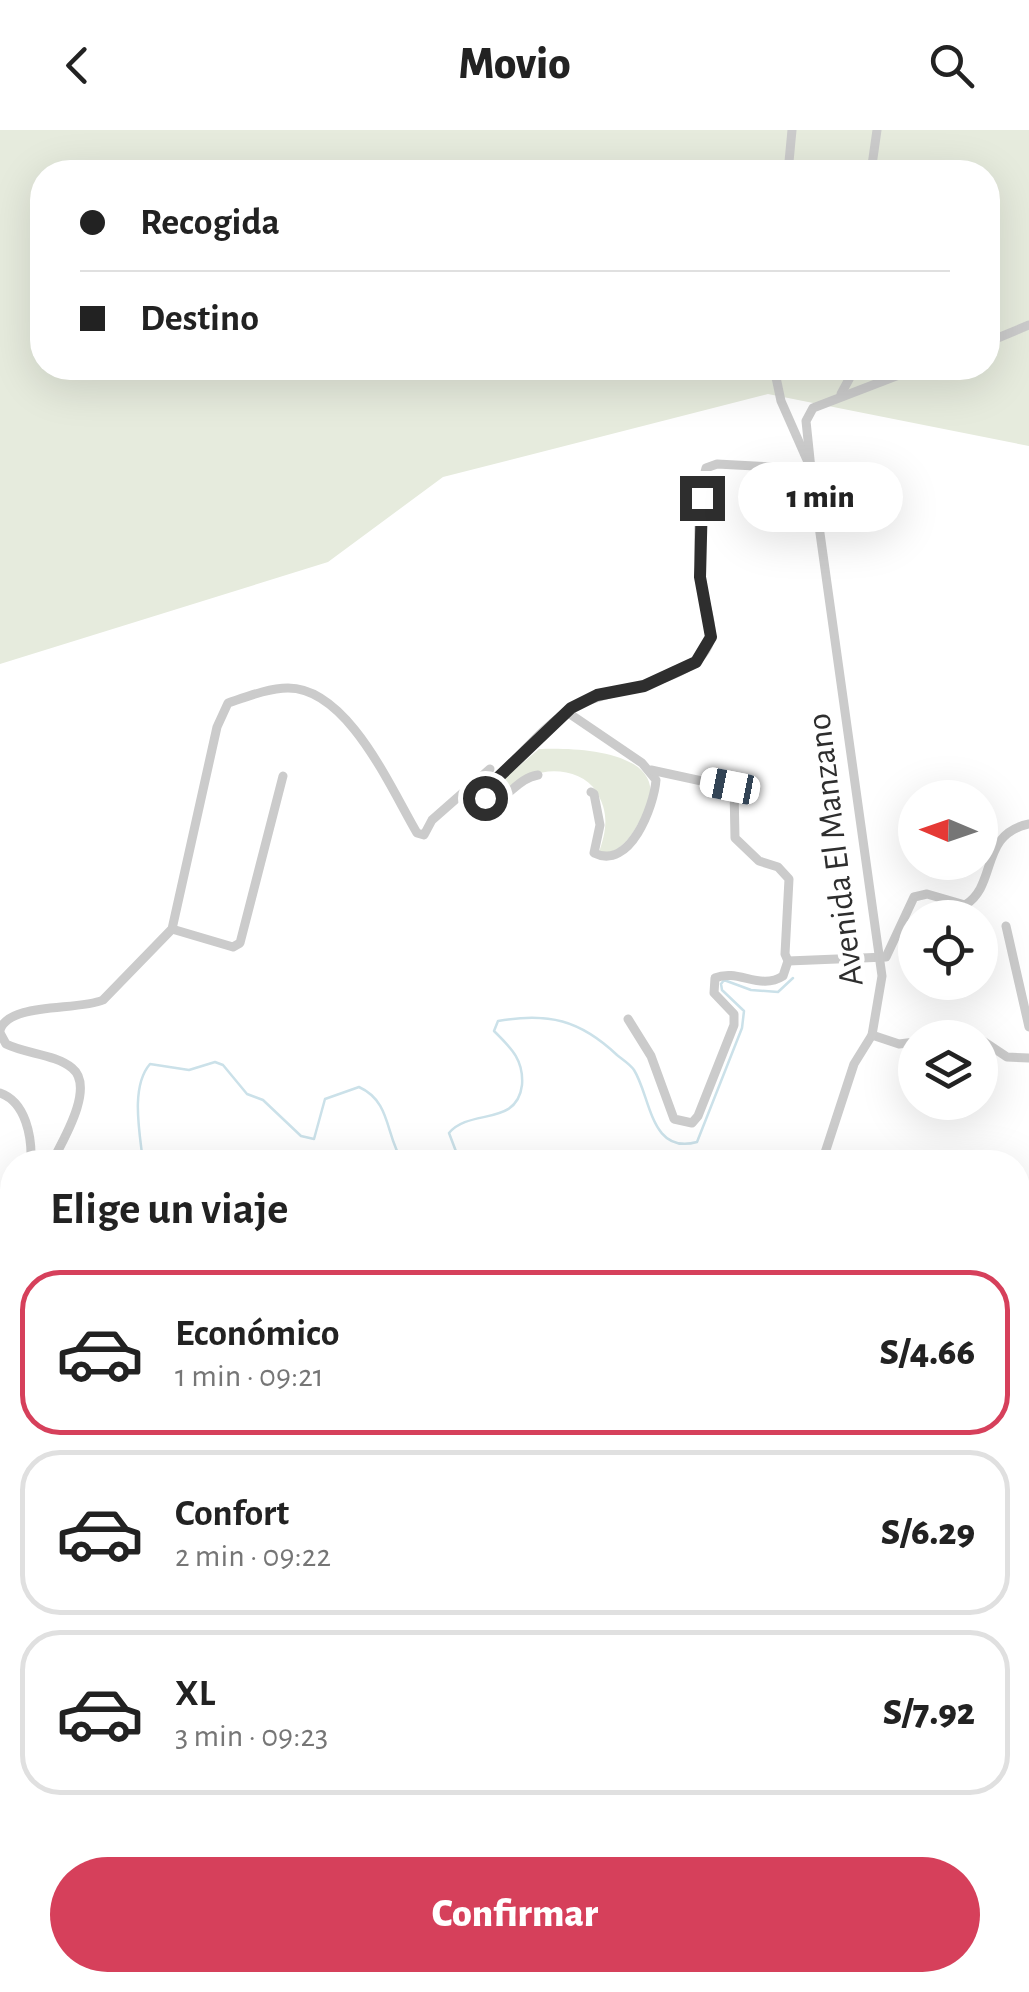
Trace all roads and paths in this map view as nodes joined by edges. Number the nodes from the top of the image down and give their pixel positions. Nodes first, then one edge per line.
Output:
1 (792, 130) edge
2 (878, 130) edge
3 (789, 160) edge
4 (874, 160) edge
5 (1029, 326) edge
6 (1000, 337) edge
7 (777, 380) edge
8 (850, 380) joint
9 (884, 380) edge
10 (860, 389) junction
11 (840, 396) junction
12 (781, 401) junction
13 (813, 408) junction
14 (811, 468) junction
15 (567, 712) junction
16 (490, 769) dead end
17 (651, 770) junction
18 (538, 774) dead end
19 (283, 776) dead end
20 (590, 792) dead end
21 (1029, 824) edge
22 (1006, 926) dead end
23 (172, 929) junction
24 (881, 959) junction
25 (788, 961) junction
26 (628, 1020) dead end
27 (1029, 1027) edge
28 (0, 1032) edge
29 (872, 1035) junction
30 (898, 1044) edge
31 (998, 1051) edge
32 (1029, 1058) edge
33 (0, 1093) edge
34 (30, 1150) edge
35 (58, 1150) edge
36 (826, 1150) edge

1 - 3 street
2 - 4 street
5 - 6 street
7 - 12 street, Avenida El Manzano
8 - 10 street
8 - 11 street
9 - 10 street
10 - 11 street
11 - 13 street
12 - 13 street
12 - 14 street, Avenida El Manzano
13 - 14 street
14 - 15 street
14 - 24 street, Avenida El Manzano
15 - 17 street
15 - 18 street
16 - 23 street
17 - 20 street
17 - 25 street
19 - 23 street
21 - 24 street
22 - 27 street
23 - 28 street
24 - 25 street
24 - 29 street, Avenida El Manzano
25 - 26 street
28 - 35 street
29 - 30 street
29 - 36 street, Avenida El Manzano
31 - 32 street
33 - 34 street

